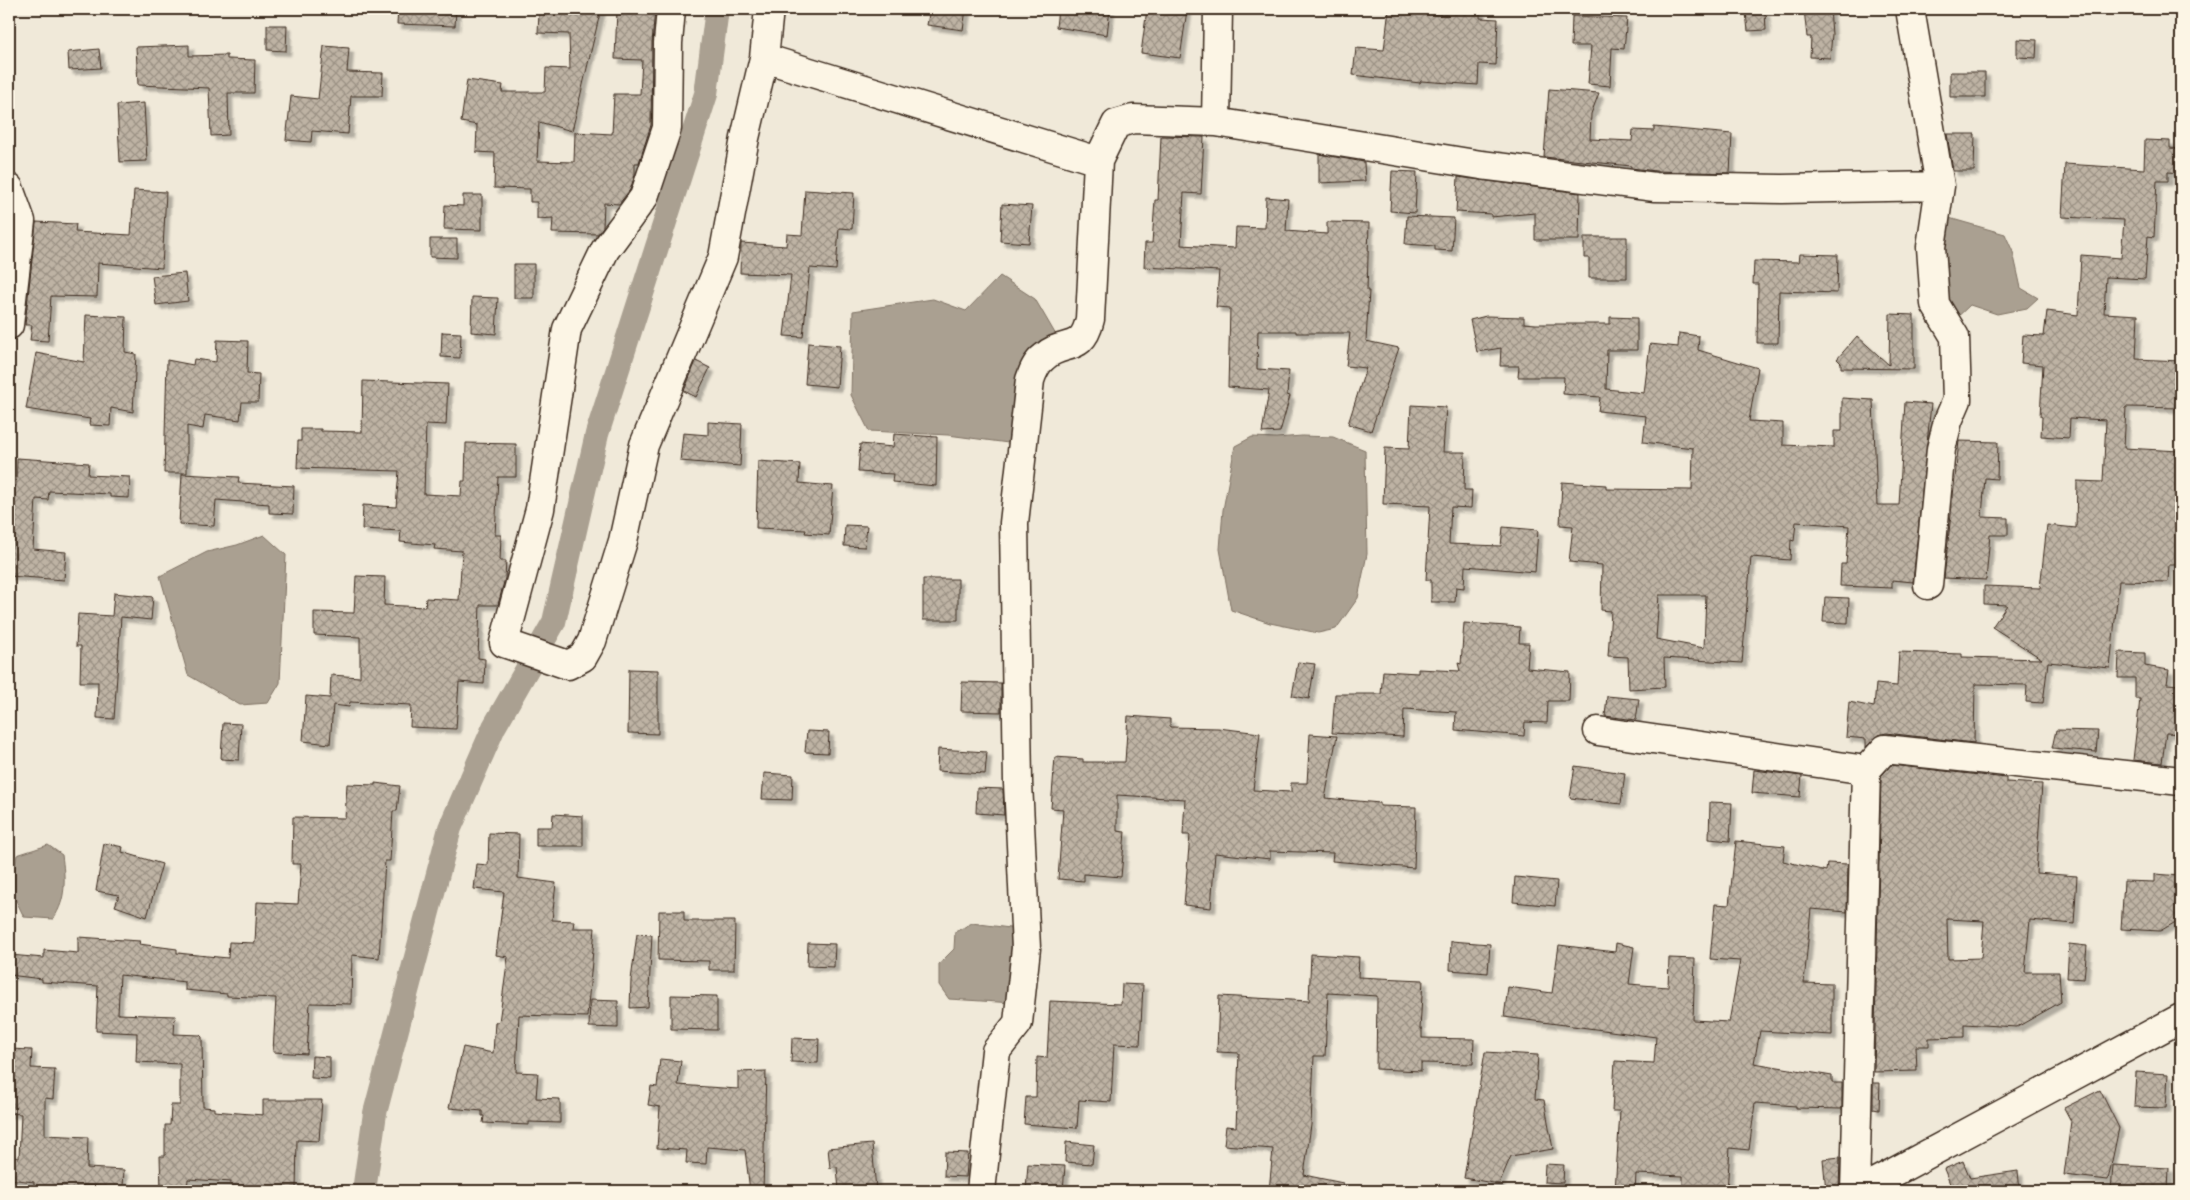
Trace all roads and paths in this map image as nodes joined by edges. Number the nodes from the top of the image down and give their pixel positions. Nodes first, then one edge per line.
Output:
1 (671, 9) edge
2 (769, 9) edge
3 (1218, 9) edge
4 (1910, 9) edge
5 (764, 58) junction
6 (1216, 122) junction
7 (1098, 161) junction
8 (1940, 186) junction
9 (9, 188) edge
10 (9, 325) edge
11 (1928, 585) dead end
12 (1598, 731) dead end
13 (1866, 770) junction
14 (2181, 781) edge
15 (2181, 1018) edge
16 (981, 1191) edge
17 (1857, 1191) edge

1 - 5 street
2 - 5 street
3 - 6 street
4 - 8 street
5 - 7 street
6 - 7 street
6 - 8 street
7 - 16 street
8 - 11 street
9 - 10 street
12 - 13 street
13 - 14 street
13 - 17 street
15 - 17 street

